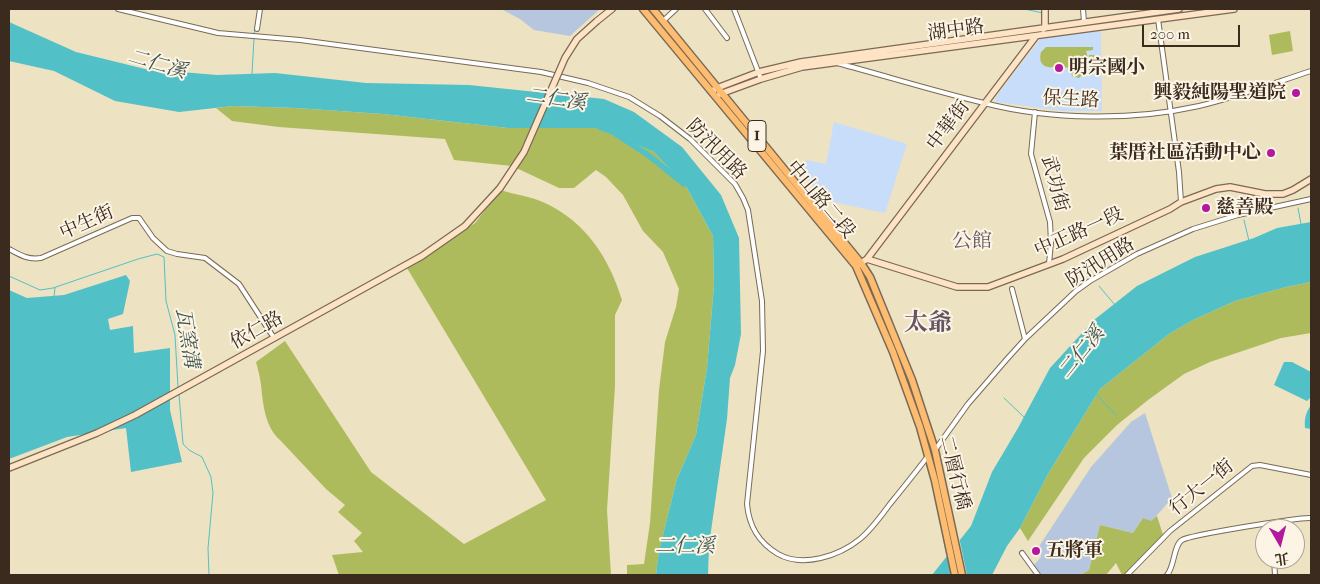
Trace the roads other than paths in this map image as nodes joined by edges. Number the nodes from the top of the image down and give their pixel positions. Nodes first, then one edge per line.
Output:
1 (118, 9) edge
2 (260, 9) edge
3 (612, 9) edge
4 (644, 9) edge
5 (653, 9) edge
6 (676, 9) edge
7 (705, 9) edge
8 (734, 9) edge
9 (1045, 9) edge
10 (1083, 9) edge
11 (1179, 9) edge
12 (1234, 9) edge
13 (1155, 12) junction
14 (1158, 19) junction
15 (663, 21) junction
16 (1084, 22) junction
17 (1045, 28) junction
18 (257, 30) dead end
19 (1036, 36) junction
20 (727, 38) dead end
21 (834, 60) junction
22 (759, 72) junction
23 (1311, 72) edge
24 (761, 80) junction
25 (717, 92) junction
26 (985, 104) junction
27 (1170, 111) junction
28 (1035, 112) junction
29 (1311, 179) edge
30 (1311, 199) edge
31 (1181, 202) junction
32 (9, 249) edge
33 (862, 263) junction
34 (1049, 264) junction
35 (1012, 289) dead end
36 (274, 338) junction
37 (1025, 339) junction
38 (908, 382) junction
39 (935, 450) junction
40 (929, 456) junction
41 (9, 468) edge
42 (1311, 475) edge
43 (1311, 518) edge
44 (1022, 553) dead end
45 (955, 575) edge
46 (962, 575) edge
47 (1038, 575) edge
48 (1127, 575) edge
49 (1167, 575) edge

1 - 40 street, 防汛用路
2 - 18 street
3 - 36 street, 依仁路, bridge
4 - 25 main road, 中山路二段 / 1
5 - 15 main road, 中山路二段 / 1
6 - 15 street
7 - 20 street
8 - 22 street
9 - 17 street
10 - 16 street
11 - 13 street, 湖中路
12 - 14 street, 湖中路
13 - 14 street
13 - 16 street, 湖中路
14 - 19 street, 湖中路
14 - 27 street
15 - 25 main road, 中山路二段 / 1
16 - 17 street, 湖中路
17 - 19 street, 中華街
17 - 21 street, 湖中路
19 - 21 street, 湖中路
19 - 26 street, 中華街
21 - 22 street, 湖中路
21 - 24 street, 湖中路
21 - 26 street, 保生路
22 - 24 street
22 - 25 street, 湖中路
23 - 27 street, 保生路
24 - 25 street, 湖中路
25 - 33 main road, 中山路二段 / 1
26 - 28 street, 保生路
26 - 33 street, 中華街
27 - 28 street, 保生路
27 - 31 street
28 - 34 street, 武功街
29 - 31 street, 中正路一段
30 - 37 street, 防汛用路
31 - 34 street, 中正路一段
32 - 36 street, 中生街
33 - 34 street, 中正路一段
33 - 38 main road, 中山路二段 / 1
35 - 37 street
36 - 41 street, 依仁路
37 - 39 street, 防汛用路
38 - 39 main road, 二層行橋 / 1
38 - 40 main road, 二層行橋 / 1
39 - 46 main road, 二層行橋 / 1
40 - 45 main road, 二層行橋 / 1
42 - 48 street, 行大一街
43 - 49 street
44 - 47 street

